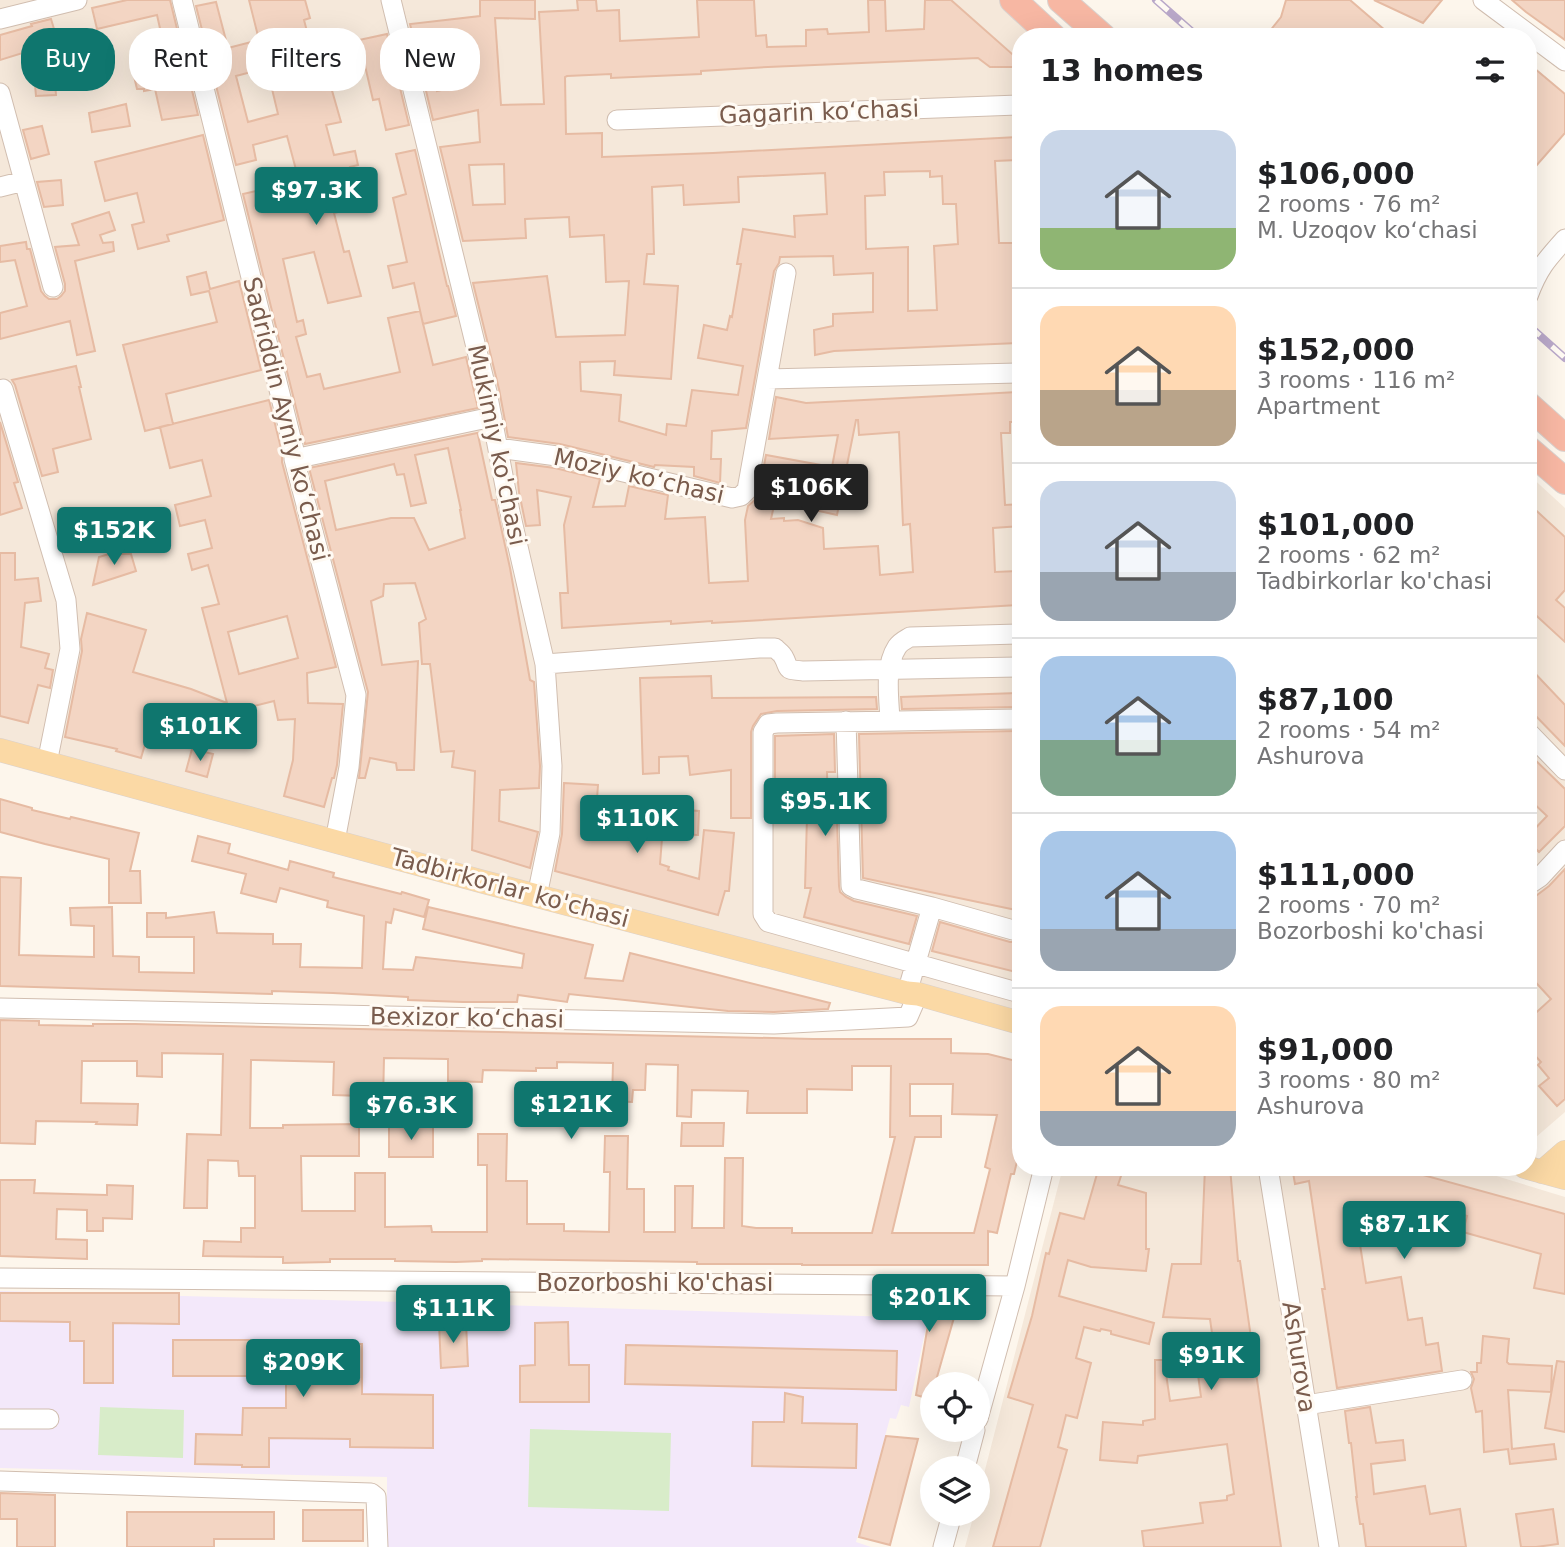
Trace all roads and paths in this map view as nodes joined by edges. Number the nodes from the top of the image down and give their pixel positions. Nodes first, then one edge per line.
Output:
1 (77, 0) edge
2 (182, 0) edge
3 (391, 0) edge
4 (1013, 0) edge
5 (1060, 0) edge
6 (1483, 0) edge
7 (19, 7) edge
8 (0, 19) edge
9 (1043, 28) edge
10 (1093, 28) edge
11 (1521, 28) edge
12 (1537, 40) edge
13 (1565, 61) edge
14 (0, 93) edge
15 (1012, 105) edge
16 (617, 120) dead end
17 (24, 181) junction
18 (0, 187) edge
19 (1565, 239) edge
20 (786, 272) dead end
21 (1537, 273) edge
22 (53, 287) dead end
23 (1012, 373) edge
24 (767, 379) junction
25 (3, 389) dead end
26 (1537, 413) edge
27 (492, 417) junction
28 (1565, 438) edge
29 (498, 448) junction
30 (1537, 457) edge
31 (294, 459) junction
32 (1565, 481) edge
33 (1012, 634) edge
34 (545, 664) junction
35 (1012, 667) edge
36 (890, 668) junction
37 (1012, 719) edge
38 (890, 720) junction
39 (846, 721) junction
40 (1537, 741) edge
41 (0, 750) edge
42 (47, 763) junction
43 (1565, 770) edge
44 (335, 841) junction
45 (1565, 850) edge
46 (1537, 879) edge
47 (537, 896) junction
48 (932, 907) junction
49 (768, 922) junction
50 (1012, 930) edge
51 (759, 954) junction
52 (915, 965) junction
53 (1012, 991) edge
54 (912, 994) junction
55 (0, 1008) edge
56 (1012, 1021) edge
57 (1565, 1152) edge
58 (1537, 1168) edge
59 (1537, 1171) edge
60 (1043, 1176) edge
61 (1269, 1176) edge
62 (1565, 1178) edge
63 (0, 1278) edge
64 (1015, 1286) junction
65 (990, 1376) edge
66 (1462, 1380) dead end
67 (1306, 1405) junction
68 (0, 1419) edge
69 (50, 1419) dead end
70 (0, 1481) edge
71 (949, 1526) edge
72 (378, 1547) edge
73 (943, 1547) edge
74 (1329, 1547) edge

1 - 7 street
2 - 31 street, Sadriddin Ayniy koʻchasi
3 - 27 street, Mukimiy ko'chasi
4 - 9 highway
5 - 10 highway
6 - 11 street
7 - 8 street
12 - 13 street
14 - 17 street
15 - 16 street, Gagarin koʻchasi
17 - 18 street
17 - 22 street
19 - 21 street
20 - 24 street
23 - 24 street
24 - 29 street, Moziy koʻchasi
25 - 42 street
26 - 28 highway
27 - 29 street, Mukimiy ko'chasi
27 - 31 street
29 - 34 street, Mukimiy ko'chasi
30 - 32 highway
31 - 44 street, Sadriddin Ayniy koʻchasi
33 - 36 street
34 - 36 street
34 - 47 street, Mukimiy ko'chasi
35 - 36 street
36 - 38 street
37 - 38 street
38 - 39 street
39 - 48 street
39 - 49 street
40 - 43 street
41 - 42 main road, Tadbirkorlar ko'chasi
42 - 44 main road, Tadbirkorlar ko'chasi
44 - 47 main road, Tadbirkorlar ko'chasi
45 - 46 street
47 - 51 main road, Tadbirkorlar ko'chasi
48 - 50 street
48 - 52 street
49 - 51 street
49 - 52 street
51 - 54 main road, Tadbirkorlar ko'chasi
52 - 53 street
52 - 54 street
54 - 55 street, Bexizor koʻchasi
54 - 56 main road, Tadbirkorlar ko'chasi
57 - 58 main road
59 - 62 main road
60 - 64 street
61 - 67 street, Ashurova
63 - 64 street, Bozorboshi ko'chasi
64 - 65 street
66 - 67 street
67 - 74 street, Ashurova
68 - 69 street
70 - 72 street
71 - 73 street

